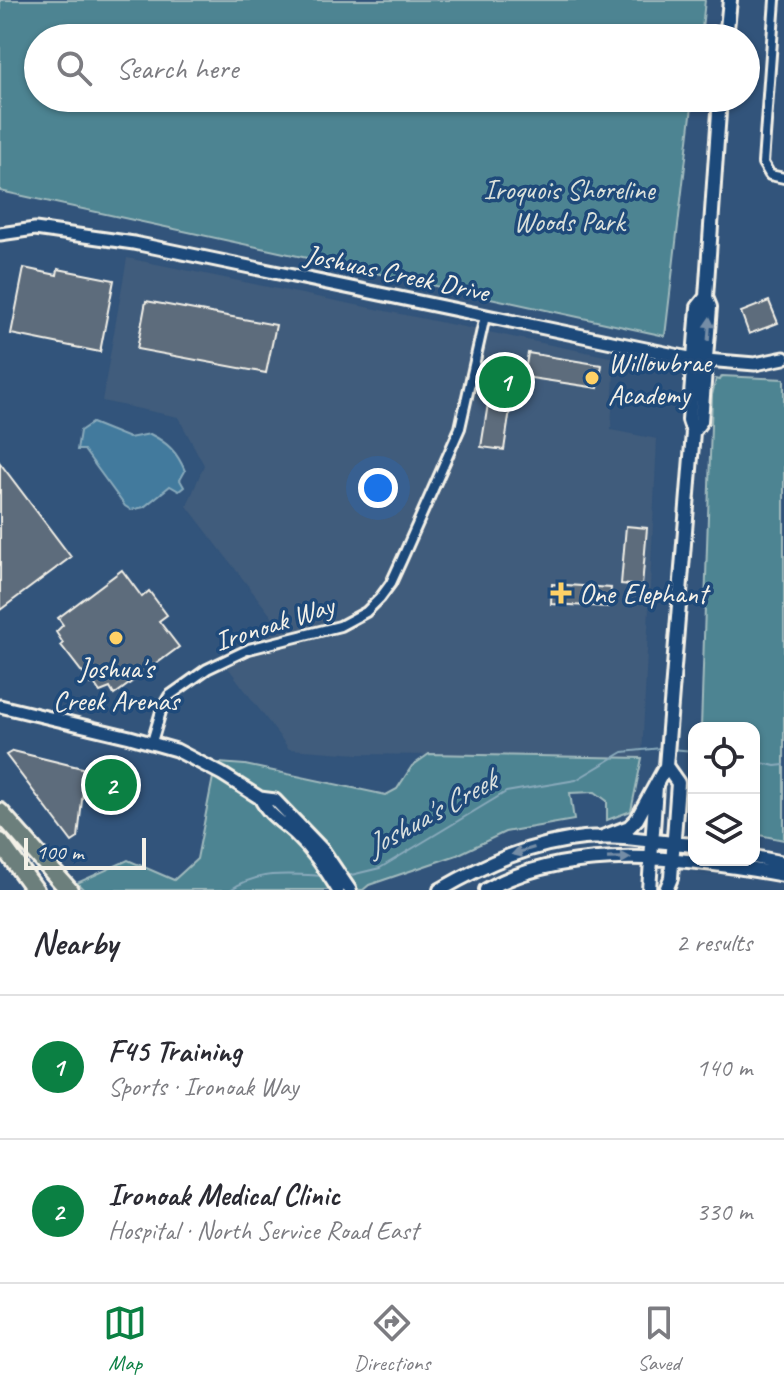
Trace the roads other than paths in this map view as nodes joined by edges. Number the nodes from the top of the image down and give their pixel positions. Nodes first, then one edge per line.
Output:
1 (730, 0) edge
2 (775, 0) edge
3 (774, 17) junction
4 (784, 18) edge
5 (727, 24) edge
6 (719, 112) edge
7 (784, 178) edge
8 (0, 234) edge
9 (485, 316) junction
10 (784, 358) edge
11 (700, 360) junction
12 (0, 706) edge
13 (152, 742) junction
14 (667, 763) junction
15 (656, 782) junction
16 (0, 812) edge
17 (600, 838) junction
18 (653, 841) junction
19 (0, 842) edge
20 (674, 843) junction
21 (688, 844) edge
22 (319, 852) junction
23 (760, 858) edge
24 (651, 859) junction
25 (672, 861) junction
26 (784, 863) edge
27 (784, 875) edge
28 (64, 884) edge
29 (35, 890) edge
30 (338, 890) edge
31 (350, 890) edge
32 (440, 890) edge
33 (486, 890) edge
34 (649, 890) edge
35 (666, 890) edge

1 - 5 main road
2 - 3 street
3 - 4 street
3 - 7 street
6 - 11 main road
8 - 9 street, Joshuas Creek Drive
9 - 11 street, Joshuas Creek Drive
9 - 13 street, Ironoak Way
10 - 11 street, Joshuas Creek Drive
11 - 14 main road
12 - 13 street
13 - 22 street
14 - 15 main road
14 - 20 main road
15 - 17 main road
15 - 18 main road
16 - 28 highway
17 - 18 main road
17 -> 32 main road
18 - 20 main road
18 - 24 main road
19 - 29 highway
20 - 21 main road
20 - 25 main road
22 - 30 street
22 - 31 street
23 - 26 main road
24 - 25 main road
33 -> 24 main road
24 - 34 main road
25 - 27 main road
25 - 35 main road

